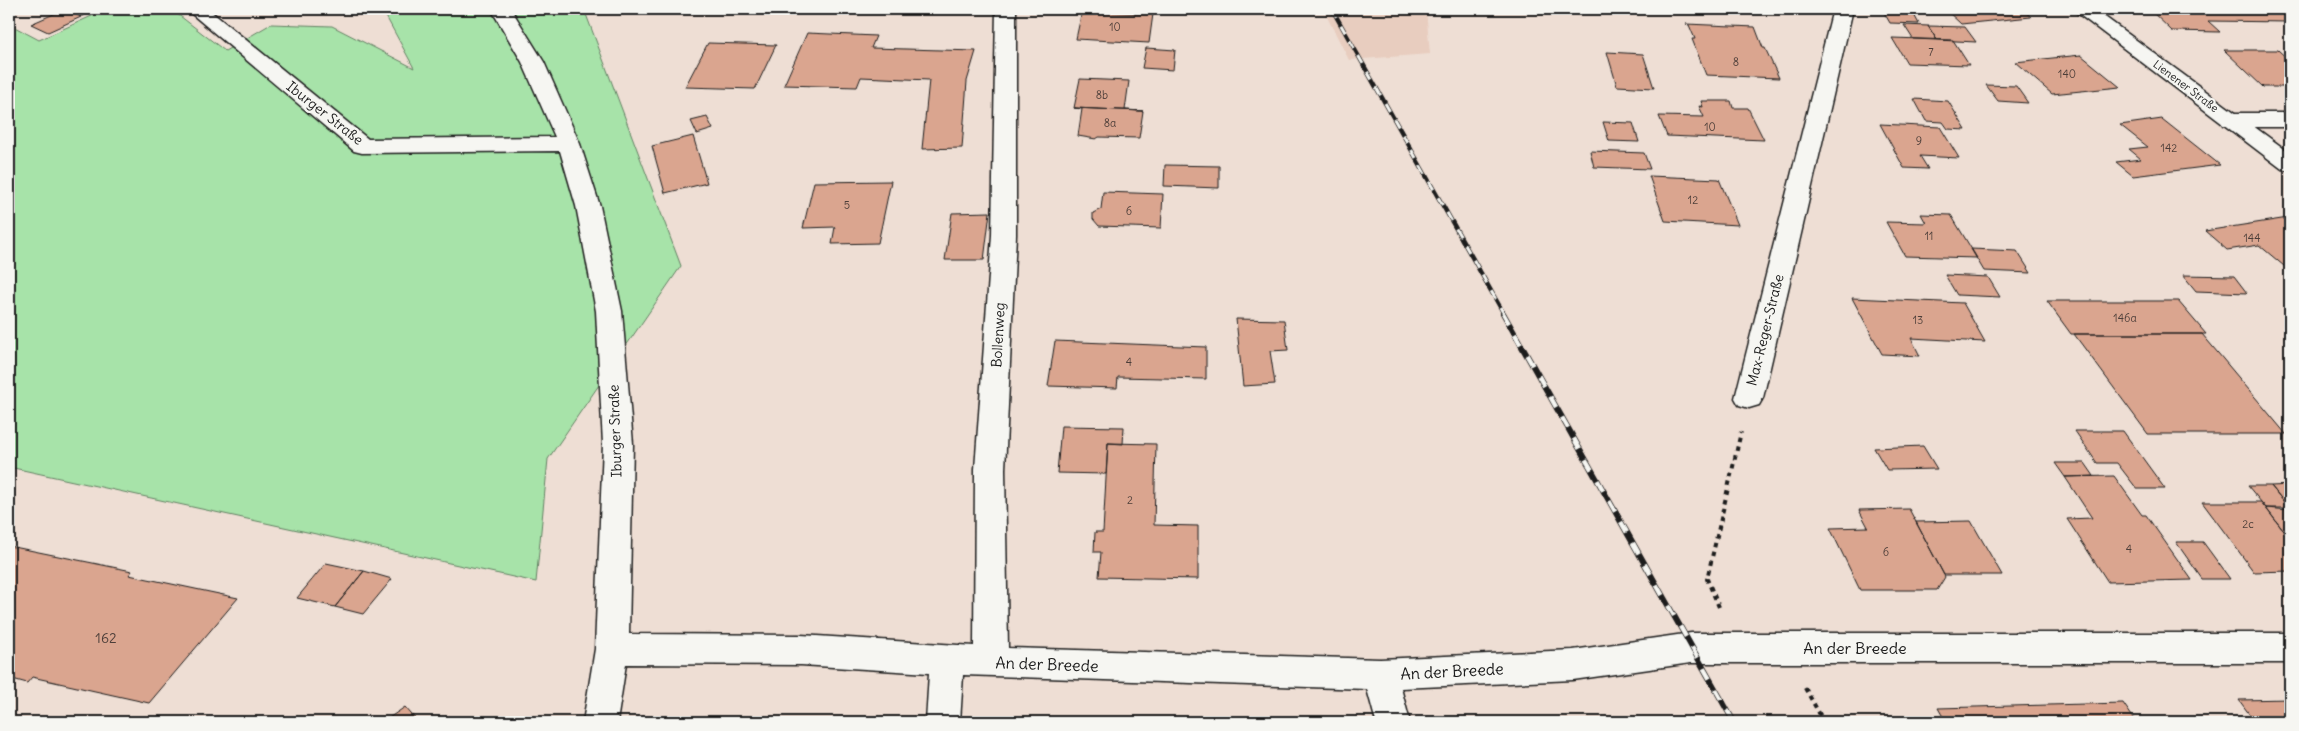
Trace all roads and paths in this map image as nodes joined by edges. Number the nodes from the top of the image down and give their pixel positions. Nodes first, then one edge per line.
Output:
1 (196, 9) edge
2 (501, 9) edge
3 (1006, 9) edge
4 (1843, 9) edge
5 (2082, 9) edge
6 (2231, 120) junction
7 (2290, 120) edge
8 (570, 144) junction
9 (2290, 164) edge
10 (1749, 398) joint
11 (1736, 647) junction
12 (2290, 648) edge
13 (612, 649) junction
14 (948, 660) junction
15 (991, 662) junction
16 (1380, 674) junction
17 (600, 722) edge
18 (943, 722) edge
19 (1393, 722) edge

1 - 8 street, Iburger Straße
2 - 8 street, Iburger Straße
3 - 15 street, Bollenweg
4 - 10 street, Max-Reger-Straße
5 - 6 street, Lienener Straße
6 - 7 street
6 - 9 street, Lienener Straße
8 - 13 street, Iburger Straße
10 - 11 path, Max-Reger-Straße
11 - 12 street, An der Breede
11 - 16 street, An der Breede
13 - 14 street, An der Breede
13 - 17 street, Iburger Straße
14 - 15 street, An der Breede
14 - 18 street
15 - 16 street, An der Breede
16 - 19 street

